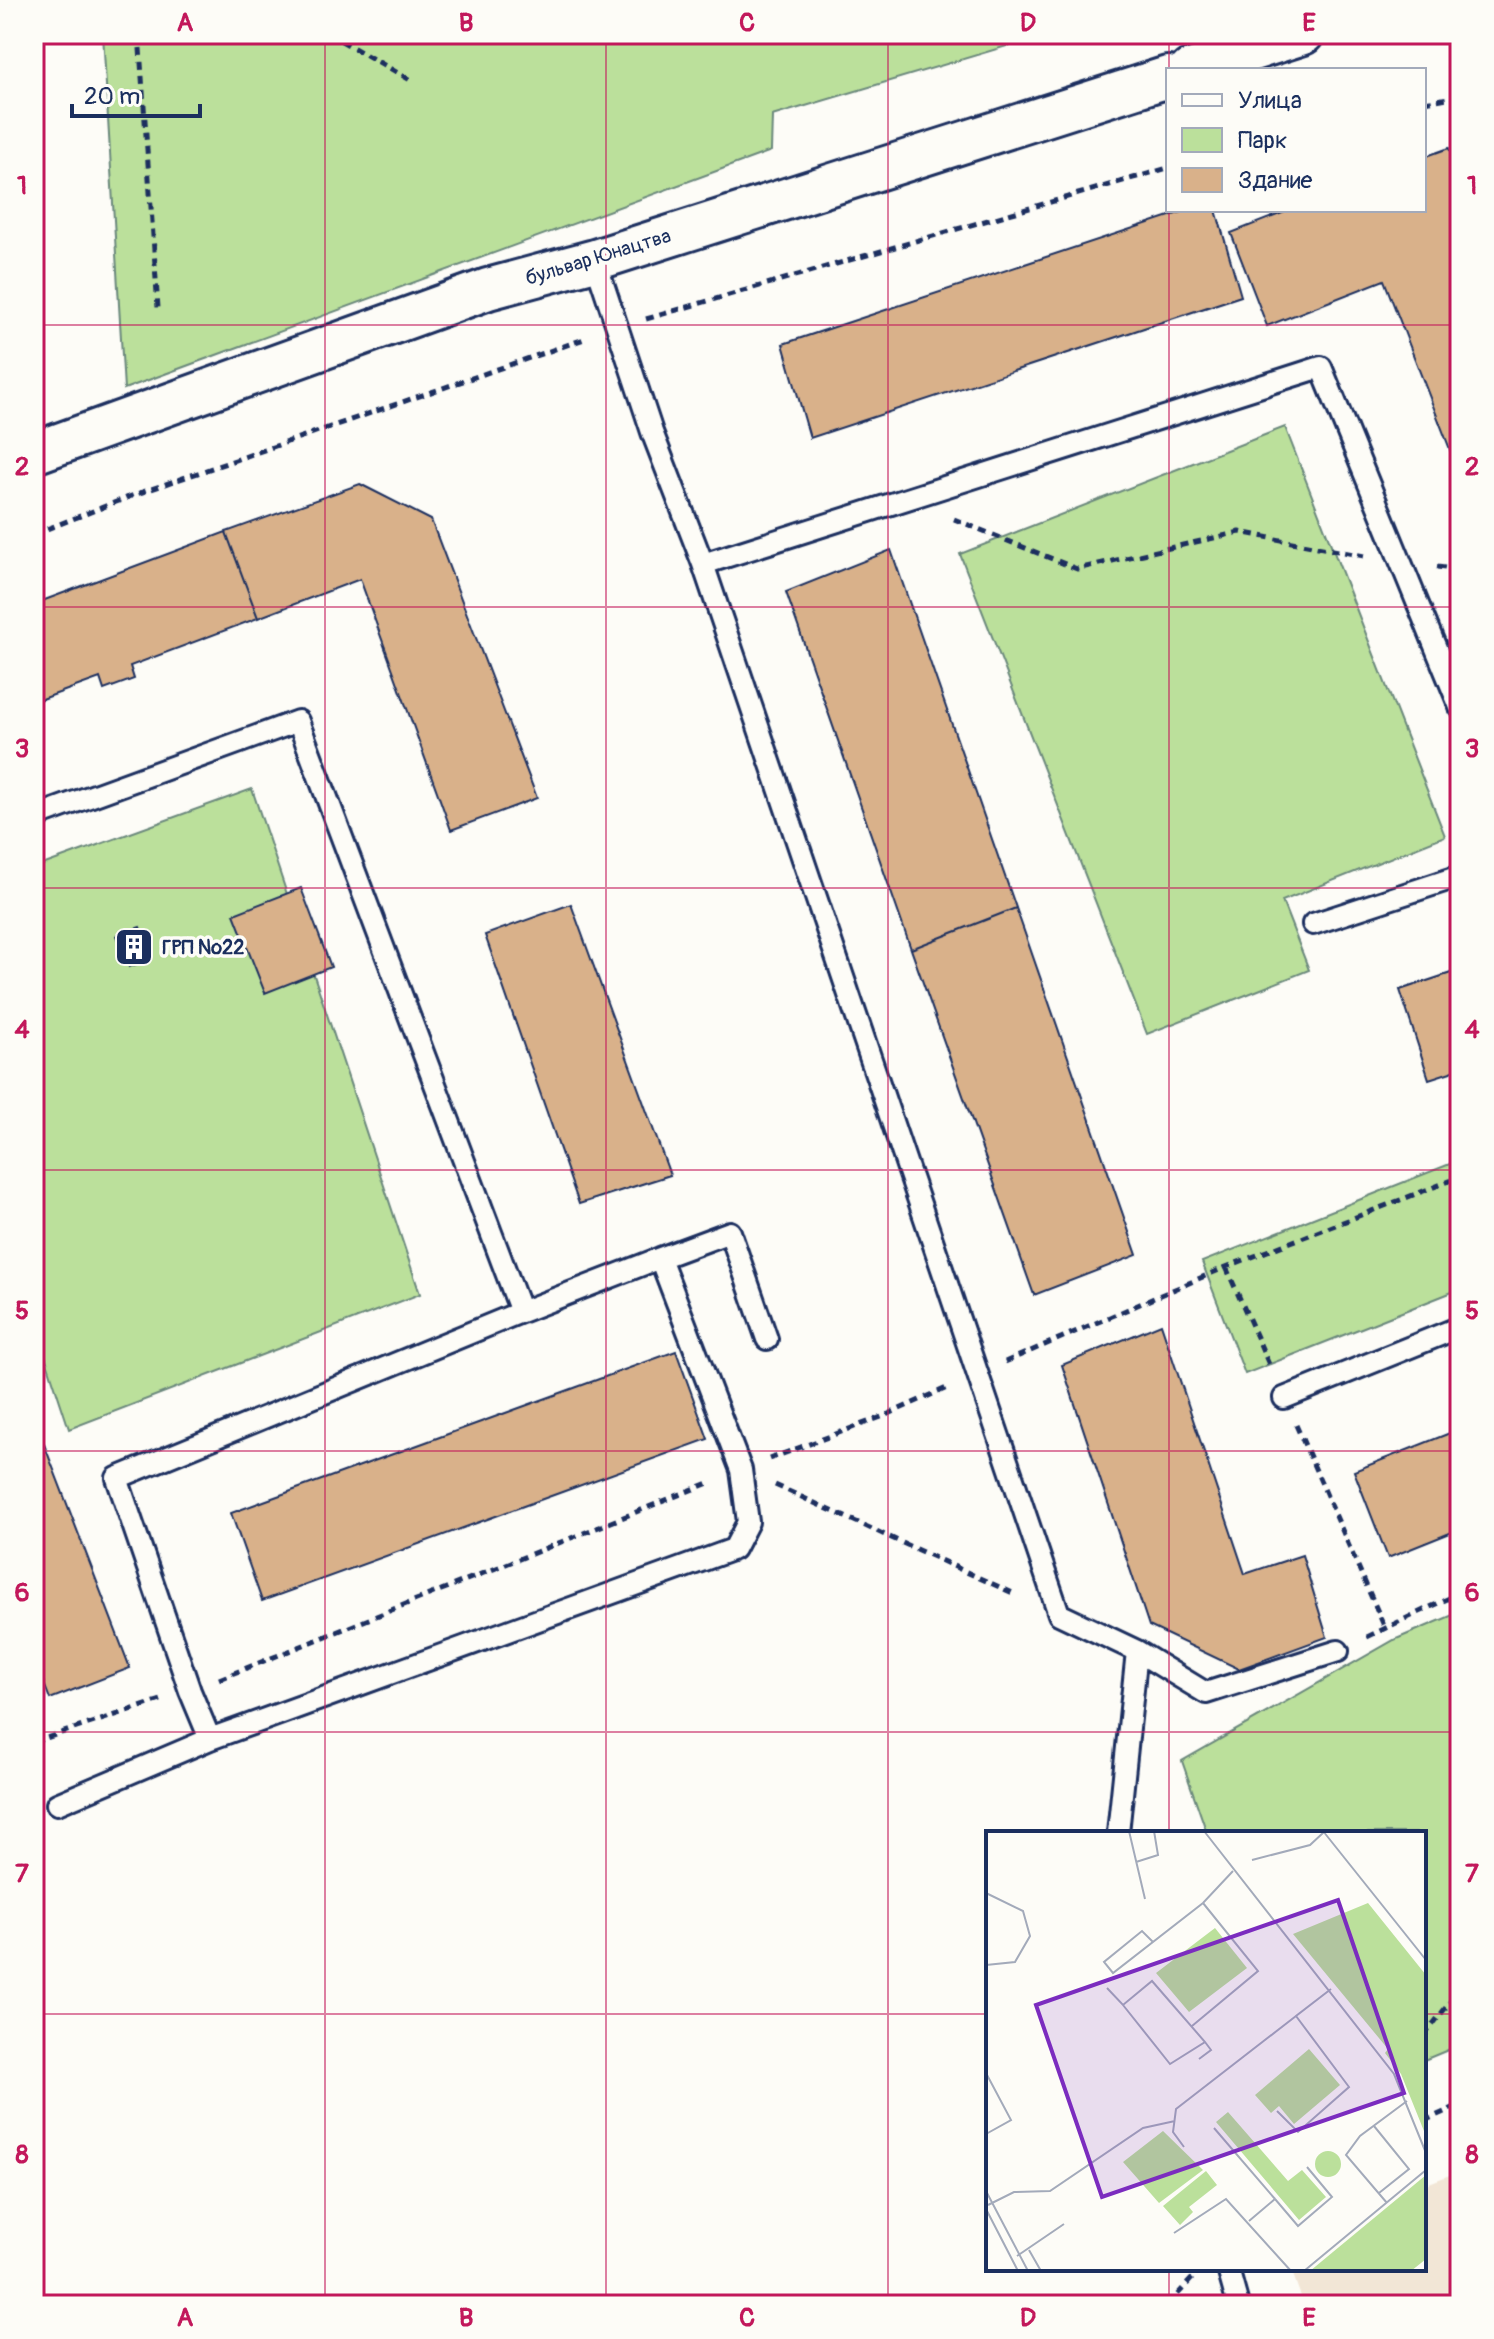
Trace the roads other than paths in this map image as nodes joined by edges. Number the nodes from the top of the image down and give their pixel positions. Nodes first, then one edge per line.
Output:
1 (1303, 34) edge
2 (1196, 68) edge
3 (1166, 78) edge
4 (595, 260) junction
5 (34, 453) edge
6 (703, 564) junction
7 (1460, 707) edge
8 (34, 817) edge
9 (1460, 876) edge
10 (1313, 924) dead end
11 (660, 1258) junction
12 (521, 1312) junction
13 (1460, 1327) edge
14 (767, 1339) dead end
15 (1284, 1398) road end
16 (1137, 1651) junction
17 (1338, 1651) road end
18 (210, 1739) junction
19 (57, 1804) dead end
20 (1118, 1831) edge
21 (1229, 2271) edge
22 (1238, 2305) edge

1 - 2 street
3 - 4 street, бульвар Юнацтва
4 - 5 street, бульвар Юнацтва
4 - 6 lane
6 - 7 lane
6 - 16 lane
8 - 12 lane
9 - 10 lane
11 - 12 lane
11 - 14 lane
11 - 18 lane
12 - 18 lane
13 - 15 lane
16 - 17 lane
16 - 20 lane
18 - 19 lane
21 - 22 lane

